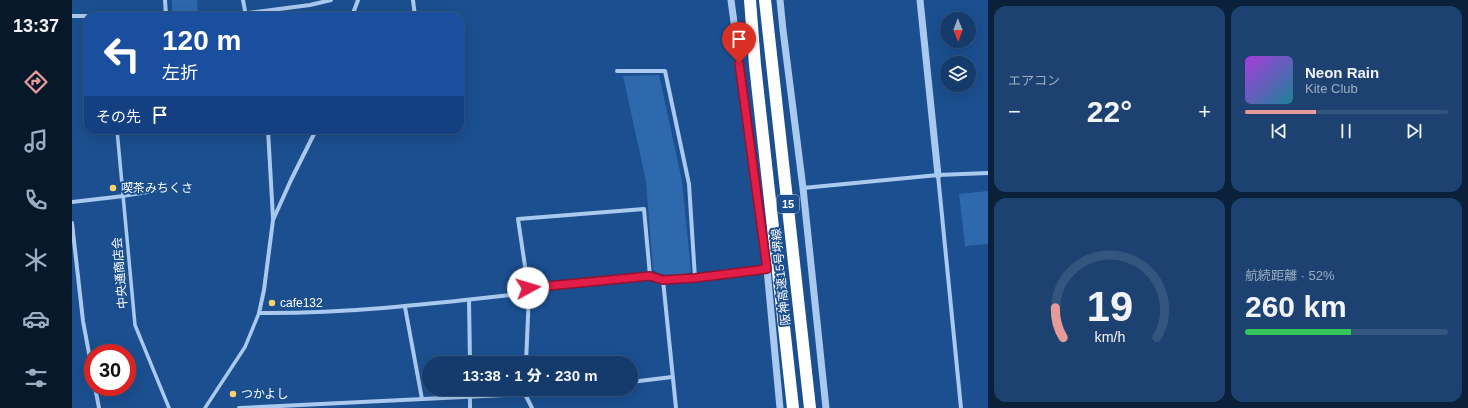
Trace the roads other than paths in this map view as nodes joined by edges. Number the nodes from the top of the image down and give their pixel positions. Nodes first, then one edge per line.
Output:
1 (165, 0) edge
2 (243, 0) edge
3 (331, 0) edge
4 (358, 0) edge
5 (413, 0) edge
6 (732, 0) edge
7 (750, 0) edge
8 (765, 0) edge
9 (780, 0) edge
10 (920, 0) edge
11 (166, 12) edge
12 (245, 12) edge
13 (263, 12) edge
14 (354, 12) edge
15 (414, 12) edge
16 (72, 16) edge
17 (84, 16) edge
18 (617, 70) dead end
19 (117, 134) edge
20 (268, 134) edge
21 (314, 134) edge
22 (988, 173) edge
23 (938, 175) junction
24 (803, 188) junction
25 (155, 191) dead end
26 (124, 196) junction
27 (72, 202) edge
28 (273, 220) junction
29 (72, 222) edge
30 (767, 269) junction
31 (650, 276) junction
32 (695, 278) junction
33 (663, 280) junction
34 (528, 288) junction
35 (529, 293) junction
36 (469, 300) junction
37 (405, 306) junction
38 (259, 313) junction
39 (87, 344) edge
40 (470, 356) edge
41 (526, 356) edge
42 (672, 377) junction
43 (638, 381) edge
44 (97, 396) edge
45 (470, 396) joint
46 (526, 396) edge
47 (422, 399) junction
48 (99, 408) edge
49 (170, 408) edge
50 (205, 408) edge
51 (239, 408) edge
52 (470, 408) edge
53 (532, 408) edge
54 (676, 408) edge
55 (780, 408) edge
56 (793, 408) edge
57 (810, 408) edge
58 (826, 408) edge
59 (961, 408) edge

1 - 11 street
2 - 12 street
3 - 13 street
4 - 14 street
5 - 15 street
6 - 30 street
7 - 56 highway, 阪神高速15号堺線 / 15
8 - 57 highway, 阪神高速15号堺線 / 15
9 - 24 street
10 - 23 street
16 - 17 street
18 - 32 street
19 - 26 street, 中央通商店会
20 - 28 street
21 - 28 street
22 - 23 street
23 - 24 street
23 - 59 street
24 - 58 street
25 - 26 street
26 - 27 street
26 - 49 street, 中央通商店会
28 - 38 street
29 - 39 street
30 - 32 street
30 - 55 street
31 - 33 street
31 - 34 street
31 - 34 street
32 - 33 street
33 - 42 street
34 - 35 street
35 - 36 street
35 - 41 street
36 - 37 street
36 - 40 street
37 - 38 street
37 - 47 street
38 - 50 street
42 - 43 street
42 - 54 street
44 - 48 street
45 - 47 street
45 - 52 street
46 - 53 street
47 - 51 street

